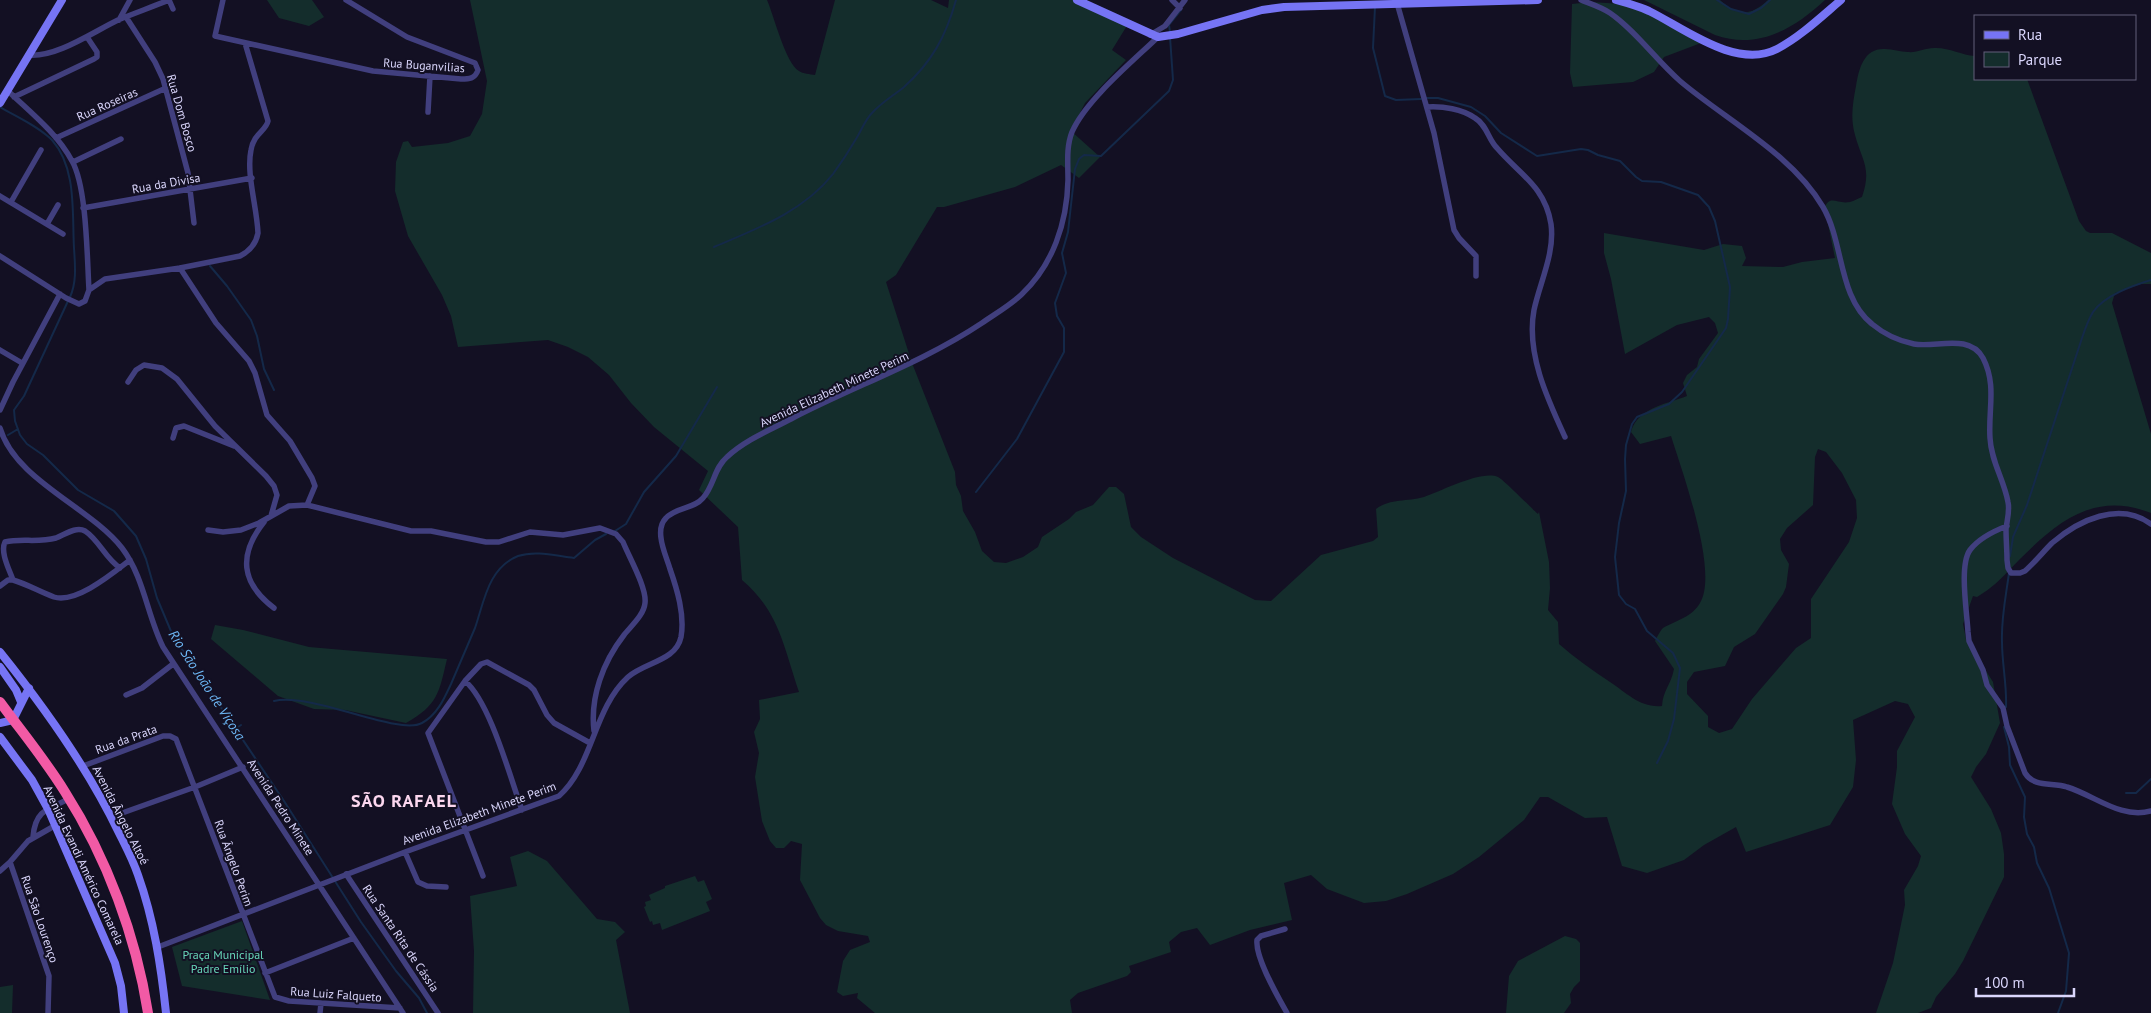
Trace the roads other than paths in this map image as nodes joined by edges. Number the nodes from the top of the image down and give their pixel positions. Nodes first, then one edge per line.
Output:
1 (62, 0) edge
2 (130, 0) edge
3 (169, 0) edge
4 (223, 0) edge
5 (346, 0) edge
6 (1077, 0) edge
7 (1172, 0) edge
8 (1185, 0) edge
9 (1510, 0) edge
10 (1538, 0) edge
11 (1581, 0) edge
12 (1616, 0) edge
13 (1841, 0) edge
14 (1437, 1) edge
15 (1358, 2) edge
16 (1283, 3) edge
17 (1397, 3) junction
18 (1180, 8) junction
19 (173, 9) dead end
20 (126, 18) junction
21 (118, 20) junction
22 (1154, 36) junction
23 (87, 37) junction
24 (245, 43) junction
25 (28, 54) junction
26 (430, 76) junction
27 (166, 88) junction
28 (7, 90) junction
29 (14, 97) junction
30 (1, 101) edge
31 (1427, 107) junction
32 (428, 112) dead end
33 (56, 138) junction
34 (121, 139) dead end
35 (42, 150) dead end
36 (73, 162) junction
37 (252, 178) junction
38 (190, 189) junction
39 (0, 196) edge
40 (11, 202) junction
41 (58, 205) dead end
42 (83, 208) junction
43 (194, 223) dead end
44 (47, 224) junction
45 (63, 234) dead end
46 (0, 256) edge
47 (180, 268) junction
48 (1476, 276) dead end
49 (89, 290) junction
50 (60, 294) junction
51 (0, 350) edge
52 (22, 364) junction
53 (128, 382) dead end
54 (0, 410) edge
55 (0, 428) edge
56 (1565, 437) dead end
57 (173, 438) dead end
58 (240, 449) junction
59 (307, 505) junction
60 (269, 517) junction
61 (2151, 524) edge
62 (2006, 526) junction
63 (208, 530) dead end
64 (130, 560) junction
65 (120, 568) junction
66 (13, 580) junction
67 (0, 586) edge
68 (274, 608) dead end
69 (0, 652) edge
70 (173, 664) junction
71 (0, 667) edge
72 (465, 681) junction
73 (29, 688) junction
74 (126, 695) dead end
75 (0, 702) edge
76 (21, 702) junction
77 (4, 721) edge
78 (594, 734) junction
79 (0, 737) edge
80 (176, 740) joint
81 (590, 743) junction
82 (83, 766) junction
83 (243, 767) junction
84 (195, 786) junction
85 (69, 798) junction
86 (48, 809) junction
87 (522, 810) junction
88 (2151, 810) edge
89 (111, 817) junction
90 (56, 825) junction
91 (465, 830) junction
92 (33, 837) junction
93 (405, 852) junction
94 (10, 862) junction
95 (0, 871) edge
96 (346, 874) junction
97 (483, 876) dead end
98 (319, 885) junction
99 (446, 888) dead end
100 (242, 914) junction
101 (1285, 929) dead end
102 (354, 938) junction
103 (158, 946) junction
104 (265, 973) junction
105 (273, 993) joint
106 (321, 1003) junction
107 (402, 1011) edge
108 (48, 1013) edge
109 (124, 1013) edge
110 (148, 1013) edge
111 (166, 1013) edge
112 (320, 1013) edge
113 (438, 1013) edge
114 (1287, 1013) edge

1 - 25 street
2 - 21 street
3 - 19 street
3 - 20 street
4 - 24 street, Rua Buganvilias
5 - 26 street, Rua Buganvilias
6 - 22 street
7 - 18 street
8 - 18 street, Avenida Elizabeth Minete Perim
9 - 10 street
9 - 14 street
11 - 62 street
12 - 13 street
14 - 17 street
15 - 16 street
15 - 17 street
16 - 22 street
17 - 31 street
18 - 22 street, Avenida Elizabeth Minete Perim
20 - 21 street
20 - 27 street, Rua Dom Bosco
21 - 23 street
22 - 78 street, Avenida Elizabeth Minete Perim
23 - 25 street
23 - 29 street
24 - 26 street, Rua Buganvilias
24 - 37 street
25 - 28 street
26 - 32 street
27 - 33 street, Rua Roseiras
27 - 38 street, Rua Dom Bosco
28 - 29 street
28 - 30 street
29 - 33 street
31 - 48 street
31 - 56 street
33 - 36 street
34 - 36 street
35 - 40 street
36 - 42 street
37 - 38 street, Rua da Divisa
37 - 47 street
38 - 42 street, Rua da Divisa
38 - 43 street, Rua Dom Bosco
39 - 40 street
40 - 44 street
41 - 44 street
42 - 49 street
44 - 45 street
46 - 50 street
47 - 49 street
47 - 59 street
49 - 50 street
50 - 52 street
51 - 52 street
52 - 54 street
53 - 58 street
55 - 64 street, Avenida Pedro Minete
57 - 58 street
58 - 60 street
59 - 60 street
59 - 78 street
60 - 63 street
60 - 68 street
61 - 62 street
62 - 88 street
64 - 65 street
64 - 70 street, Avenida Pedro Minete
65 - 66 street
65 - 66 street
66 - 67 street
69 - 73 street, Avenida Ângelo Altoé
70 - 74 street
70 - 83 street, Avenida Pedro Minete
71 - 76 street
72 - 81 street
72 - 87 street
72 - 91 street
73 - 76 street
73 - 82 street, Avenida Ângelo Altoé
75 - 77 highway
76 - 77 street
77 - 85 highway
78 - 81 street, Avenida Elizabeth Minete Perim
79 - 86 street, Avenida Evandi Américo Comarela
80 - 82 street, Rua da Prata
80 - 84 street, Rua Ângelo Perim
81 - 87 street, Avenida Elizabeth Minete Perim
82 - 89 street, Avenida Ângelo Altoé
83 - 84 street
83 - 98 street, Avenida Pedro Minete
84 - 89 street
84 - 100 street, Rua Ângelo Perim
85 - 86 street
85 - 110 highway
86 - 90 street, Avenida Evandi Américo Comarela
86 - 92 street
87 - 91 street, Avenida Elizabeth Minete Perim
89 - 103 street, Avenida Ângelo Altoé
90 - 92 street
90 - 109 street, Avenida Evandi Américo Comarela
91 - 93 street, Avenida Elizabeth Minete Perim
91 - 97 street
92 - 94 street
93 - 96 street, Avenida Elizabeth Minete Perim
93 - 99 street
94 - 95 street
94 - 108 street, Rua São Lourenço
96 - 98 street, Avenida Elizabeth Minete Perim
96 - 113 street, Rua Santa Rita de Cássia
98 - 100 street, Avenida Elizabeth Minete Perim
98 - 102 street, Avenida Pedro Minete
100 - 103 street, Avenida Elizabeth Minete Perim
100 - 104 street, Rua Ângelo Perim
101 - 114 street
102 - 104 street
102 - 107 street, Avenida Pedro Minete
103 - 111 street, Avenida Ângelo Altoé
104 - 105 street, Rua Ângelo Perim
105 - 106 street, Rua Luiz Falqueto
106 - 107 street, Rua Luiz Falqueto
106 - 112 street

